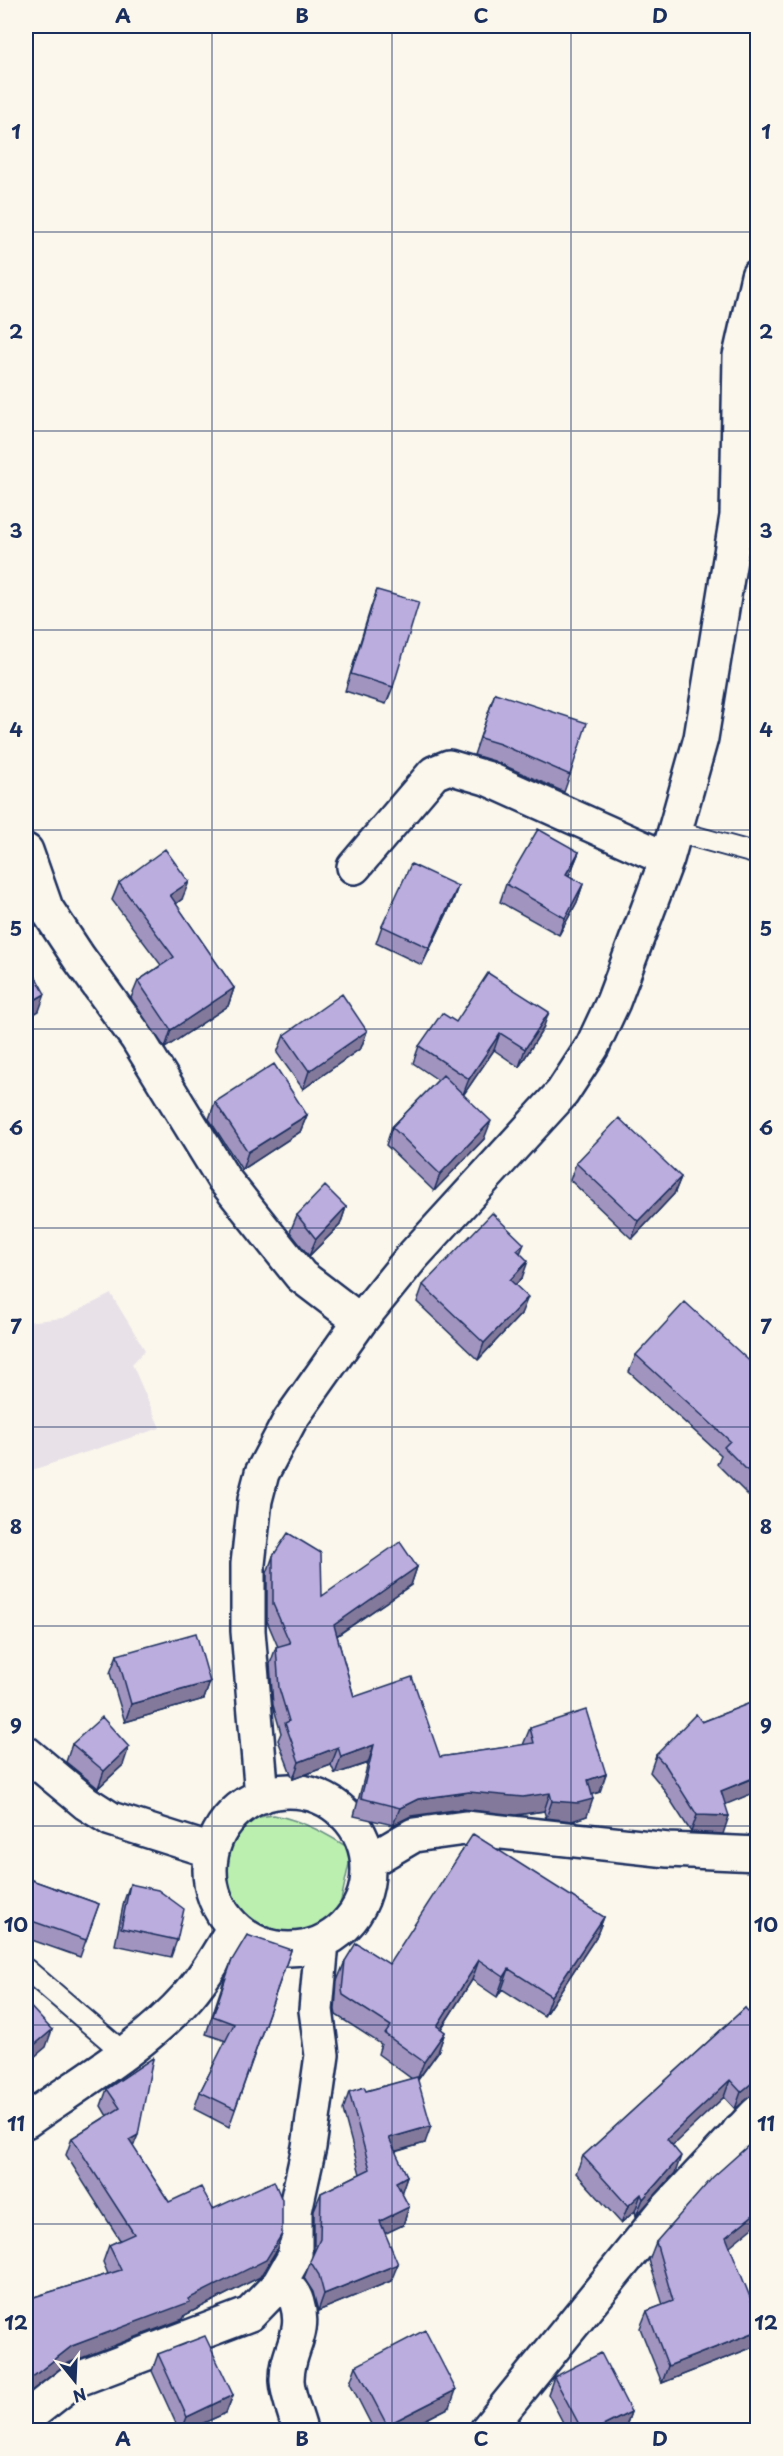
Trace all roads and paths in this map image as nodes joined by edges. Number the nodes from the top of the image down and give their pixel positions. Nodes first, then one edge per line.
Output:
1 (758, 276) edge
2 (671, 845) junction
3 (26, 851) edge
4 (758, 854) edge
5 (354, 867) dead end
6 (360, 1321) junction
7 (26, 1753) edge
8 (262, 1796) junction
9 (212, 1851) junction
10 (758, 1854) edge
11 (368, 1862) junction
12 (234, 1927) junction
13 (322, 1942) junction
14 (26, 1970) edge
15 (124, 2053) junction
16 (26, 2121) edge
17 (751, 2132) edge
18 (279, 2284) junction
19 (26, 2418) edge
20 (499, 2425) edge
21 (300, 2430) edge

1 - 2 street
2 - 4 lane
2 - 5 street
2 - 6 street
3 - 6 street
6 - 8 street
7 - 9 street
8 - 9 street
8 - 11 street
9 - 12 street
10 - 11 street
11 - 13 street
12 - 13 street
12 - 15 street
13 - 18 street
14 - 15 lane
15 - 16 street
17 - 20 street
18 - 19 street
18 - 21 street

